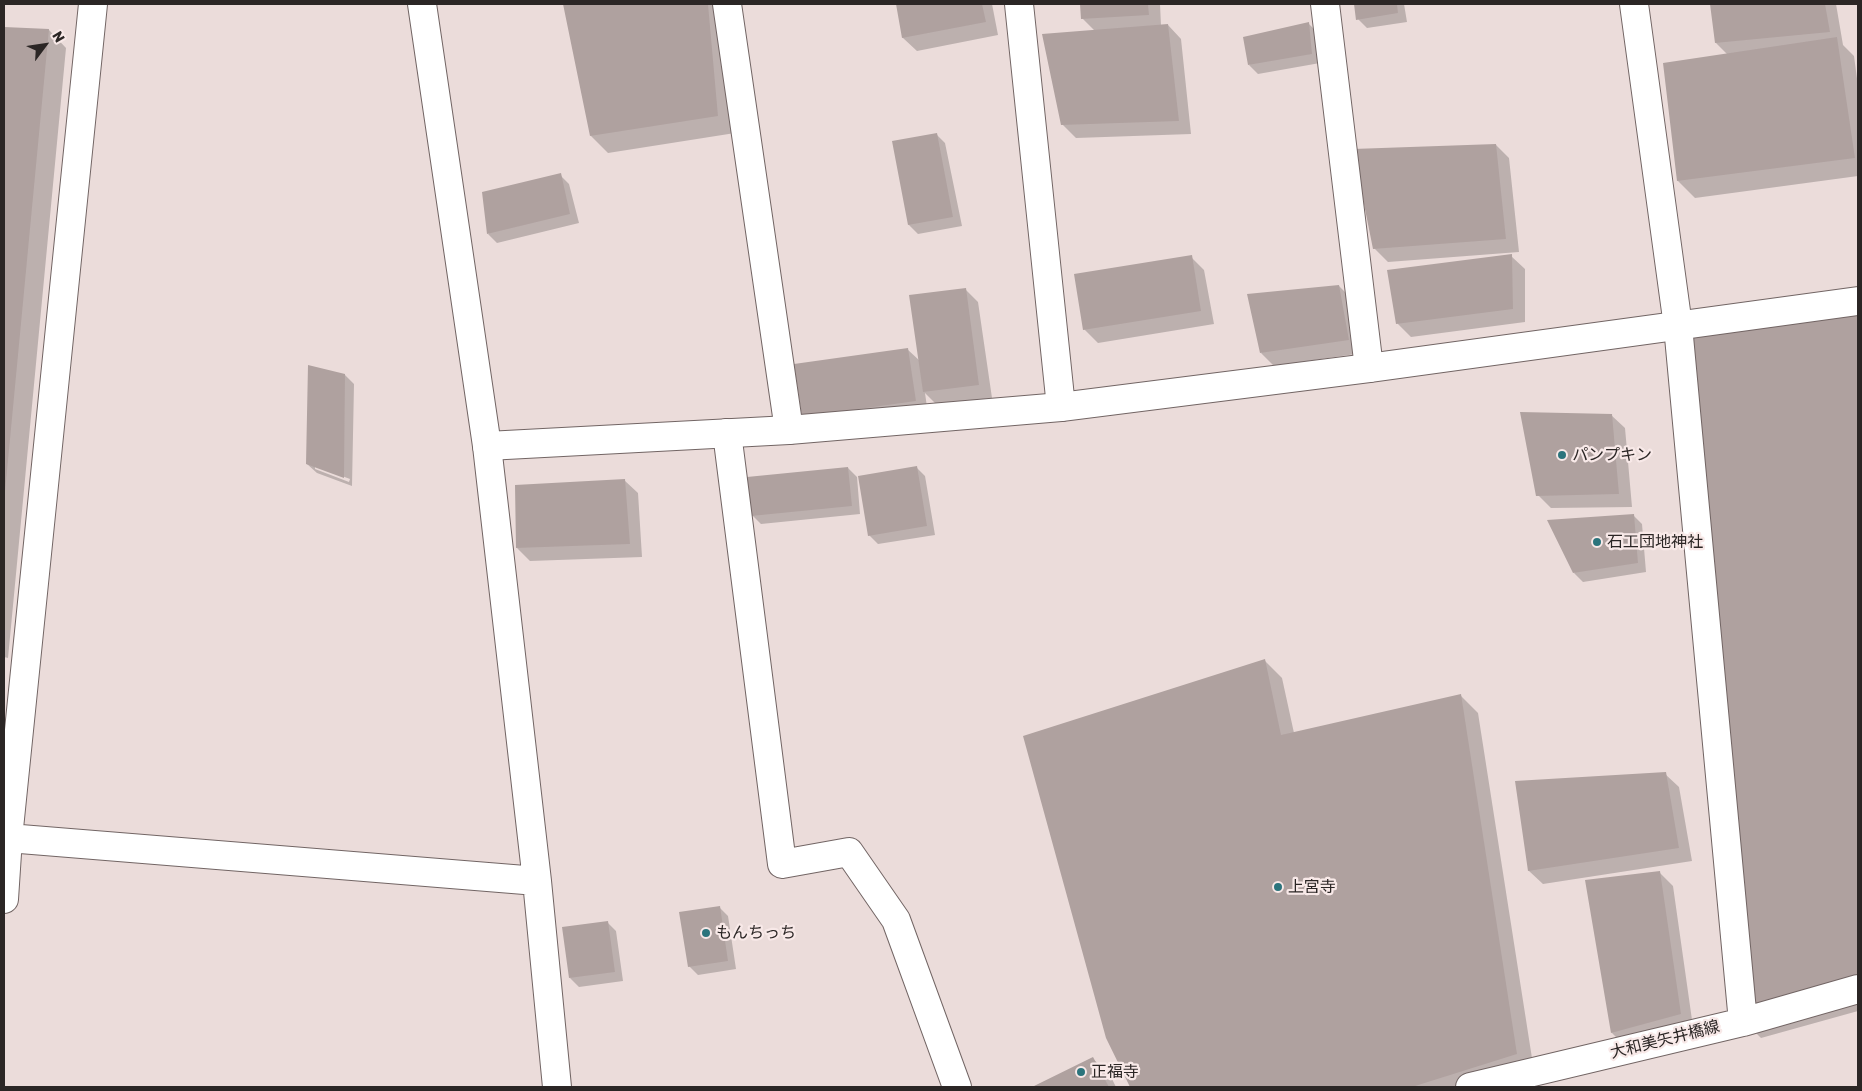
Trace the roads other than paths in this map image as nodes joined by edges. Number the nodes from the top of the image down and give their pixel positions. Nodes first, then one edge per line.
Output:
1 (93, 4) edge
2 (422, 4) edge
3 (727, 4) edge
4 (1019, 4) edge
5 (1324, 4) edge
6 (1634, 4) edge
7 (1858, 301) edge
8 (1678, 326) junction
9 (1369, 368) junction
10 (1061, 408) junction
11 (789, 430) junction
12 (727, 434) junction
13 (487, 446) junction
14 (8, 838) junction
15 (537, 881) junction
16 (4, 899) edge
17 (1858, 989) edge
18 (1742, 1022) junction
19 (557, 1087) edge
20 (957, 1087) edge
21 (1470, 1087) edge

1 - 14 street
2 - 13 street
3 - 11 street
4 - 10 street
5 - 9 street
6 - 8 street
7 - 8 street
8 - 9 street
8 - 18 street
9 - 10 street
10 - 11 street
11 - 12 street
12 - 13 street
12 - 20 street
13 - 15 street
14 - 15 street
14 - 16 street
15 - 19 street
17 - 18 street, 大和美矢井橋線
18 - 21 street, 大和美矢井橋線

